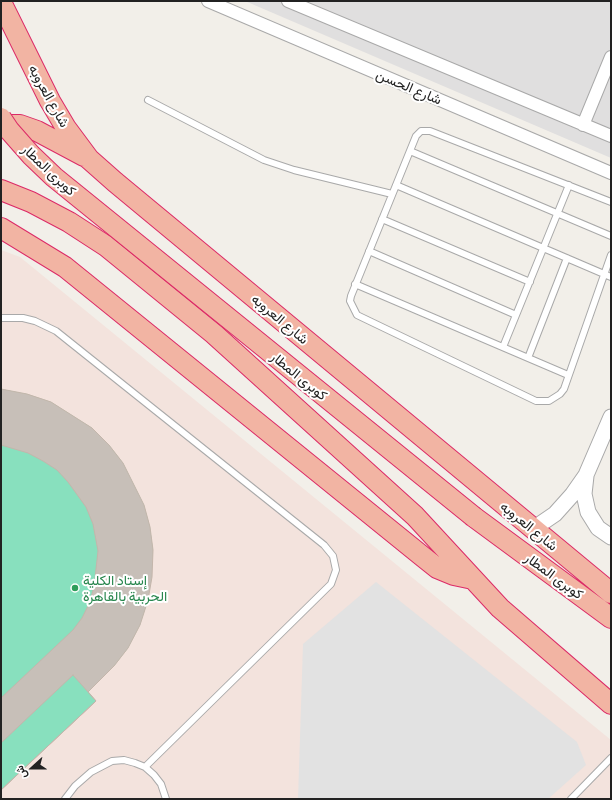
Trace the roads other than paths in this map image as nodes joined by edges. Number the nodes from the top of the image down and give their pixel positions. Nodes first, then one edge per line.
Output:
1 (208, 1) edge
2 (288, 1) edge
3 (1, 2) edge
4 (611, 57) edge
5 (148, 100) dead end
6 (1, 118) edge
7 (1, 125) edge
8 (583, 125) junction
9 (611, 136) edge
10 (410, 151) junction
11 (89, 159) junction
12 (611, 173) edge
13 (396, 185) junction
14 (569, 185) junction
15 (1, 190) edge
16 (392, 194) junction
17 (611, 202) edge
18 (558, 214) junction
19 (382, 219) junction
20 (1, 228) edge
21 (611, 236) edge
22 (544, 248) junction
23 (369, 251) junction
24 (611, 255) edge
25 (567, 258) junction
26 (604, 274) junction
27 (611, 277) edge
28 (530, 282) junction
29 (356, 284) junction
30 (516, 315) junction
31 (1, 318) edge
32 (503, 347) junction
33 (528, 358) junction
34 (568, 375) junction
35 (611, 417) edge
36 (586, 475) junction
37 (533, 529) junction
38 (611, 538) edge
39 (473, 579) junction
40 (611, 593) edge
41 (611, 618) edge
42 (611, 704) edge
43 (611, 758) edge
44 (145, 767) junction
45 (65, 799) edge
46 (166, 799) edge
47 (571, 799) edge

1 - 12 street, شارع الحسن
2 - 8 street
3 - 11 highway, شارع العروبه
4 - 8 street
5 - 16 lane
6 - 41 highway, كوبرى المطار, bridge
7 - 11 highway
8 - 9 street
10 - 13 lane
10 - 14 lane
10 - 18 lane
11 - 37 highway, شارع العروبه
13 - 16 lane
13 - 22 lane
14 - 17 lane
14 - 18 lane
15 - 39 highway, كوبرى المطار
16 - 19 lane
18 - 21 lane
18 - 22 lane
19 - 23 lane
19 - 28 lane
20 - 39 highway
22 - 25 lane
22 - 28 lane
23 - 29 lane
23 - 30 lane
24 - 26 lane
25 - 26 lane
25 - 33 lane
26 - 27 lane
26 - 34 lane
28 - 30 lane
29 - 32 lane
29 - 34 lane
30 - 32 lane
31 - 44 lane
32 - 33 lane
33 - 34 lane
35 - 36 street
36 - 37 street
36 - 38 street
37 - 40 highway, شارع العروبه
39 - 42 highway
43 - 47 lane
44 - 45 lane
44 - 46 lane

